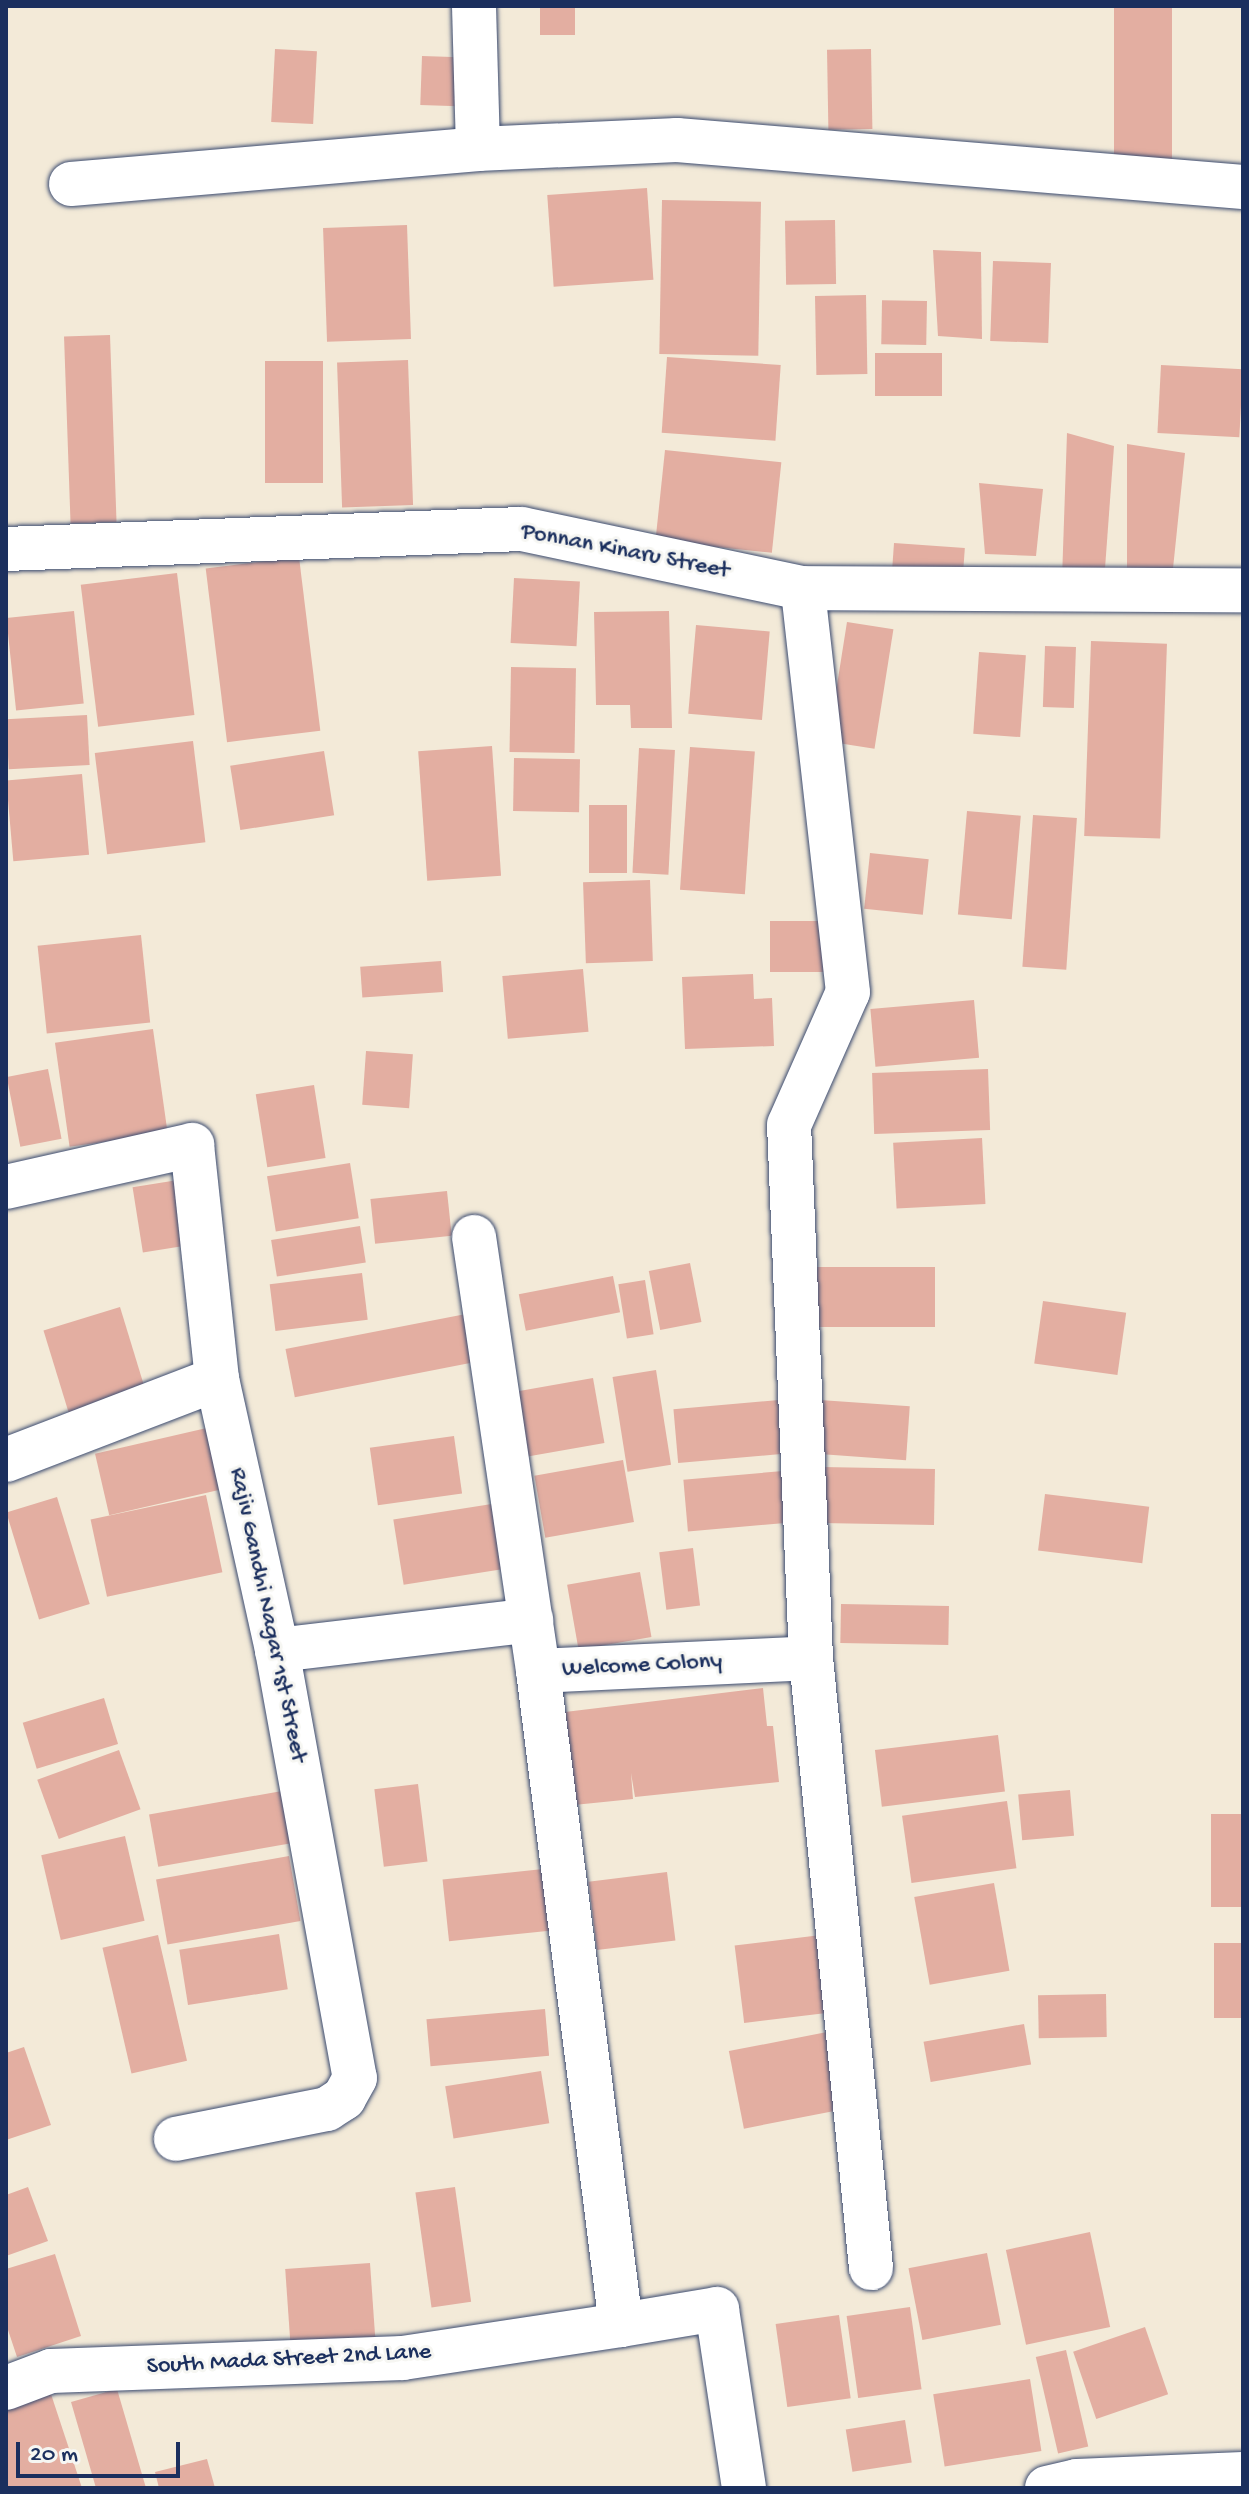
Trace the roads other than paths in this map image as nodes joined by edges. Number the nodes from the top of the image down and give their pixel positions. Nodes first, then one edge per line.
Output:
1 (474, 6) edge
2 (478, 149) junction
3 (71, 184) dead end
4 (1243, 187) edge
5 (6, 549) edge
6 (803, 588) junction
7 (1243, 590) edge
8 (6, 1187) edge
9 (474, 1237) dead end
10 (217, 1379) junction
11 (6, 1460) edge
12 (531, 1620) junction
13 (277, 1650) junction
14 (811, 1658) junction
15 (538, 1671) junction
16 (176, 2139) dead end
17 (871, 2268) dead end
18 (621, 2325) junction
19 (6, 2388) edge
20 (1243, 2474) edge
21 (744, 2488) edge
22 (1047, 2488) edge

1 - 2 street
2 - 3 street
2 - 4 street
5 - 6 street, Ponnan Kinaru Street
6 - 7 street, Ponnan Kinaru Street
6 - 14 street
8 - 10 street, Rajiv Gandhi Nagar 1st Street
9 - 12 street
10 - 11 street
10 - 13 street, Rajiv Gandhi Nagar 1st Street
12 - 13 street
12 - 15 street
13 - 16 street, Rajiv Gandhi Nagar 1st Street
14 - 15 street, Welcome Colony
14 - 17 street
15 - 18 street, Welcome Colony
18 - 19 street, South Mada Street 2nd Lane
18 - 21 street
20 - 22 street

